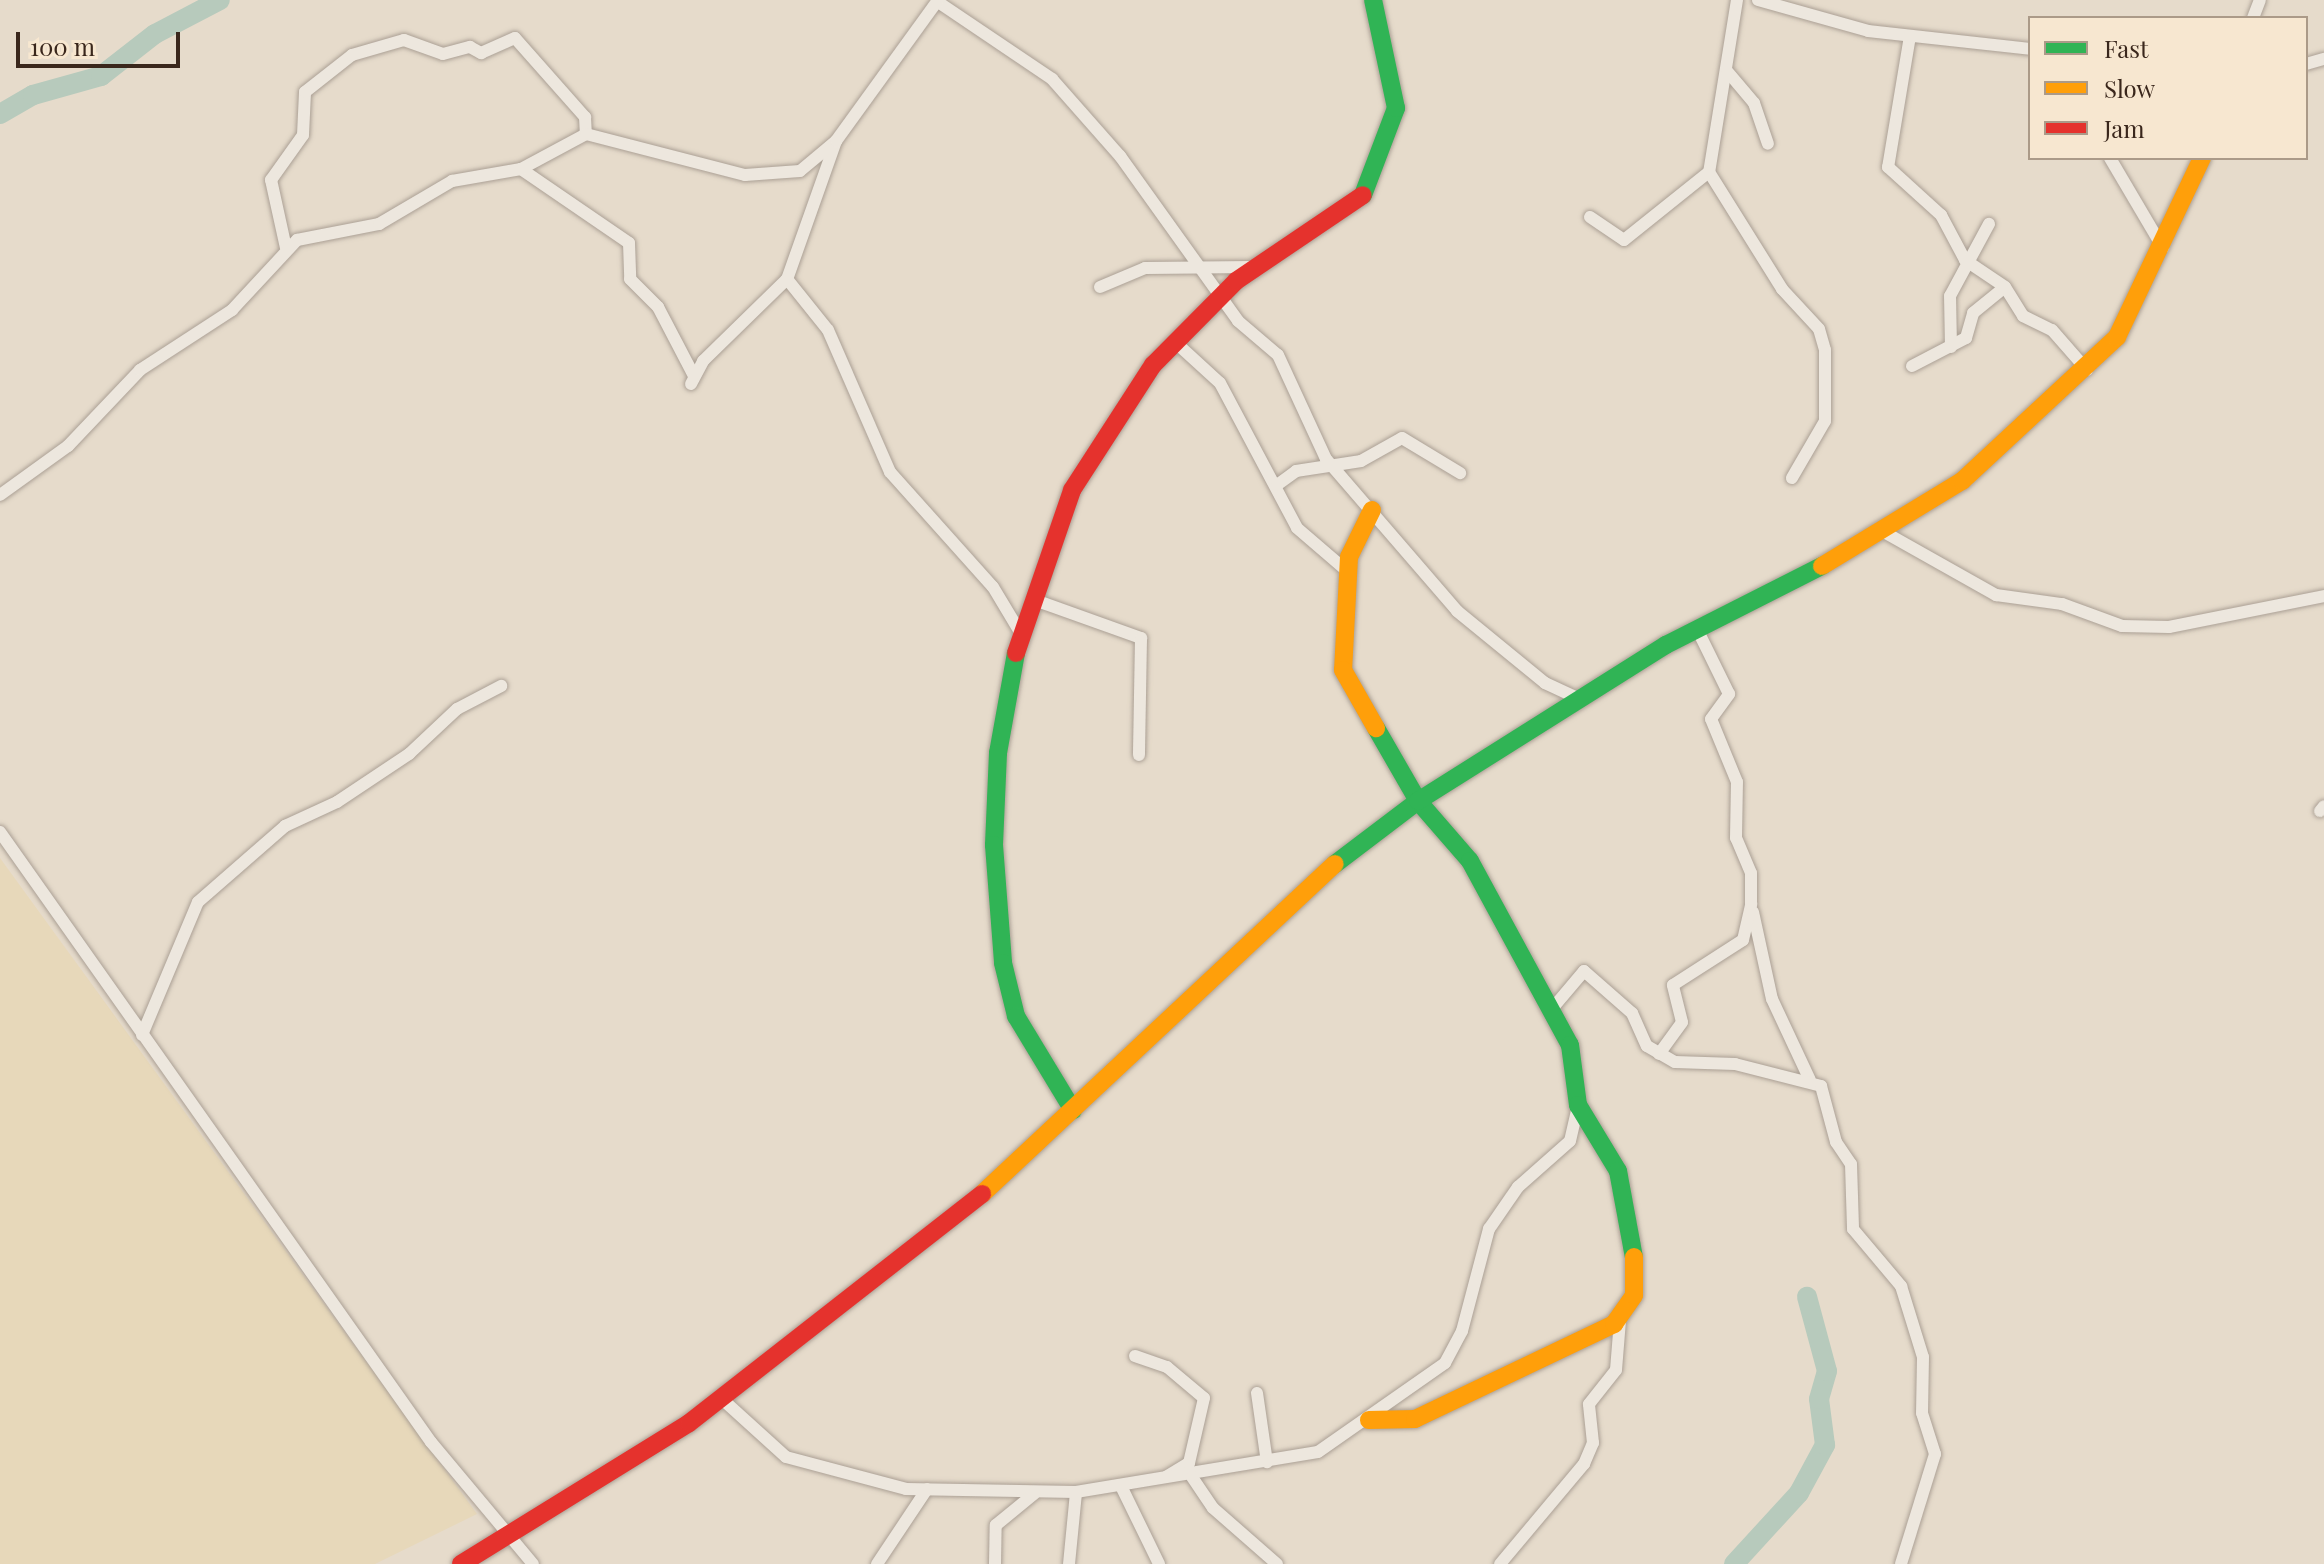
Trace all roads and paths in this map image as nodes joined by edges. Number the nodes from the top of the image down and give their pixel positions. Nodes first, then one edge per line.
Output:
1 (1373, 0) edge
2 (1737, 0) edge
3 (1758, 0) edge
4 (938, 1) edge
5 (1910, 36) junction
6 (2028, 49) edge
7 (1727, 71) junction
8 (586, 134) junction
9 (836, 141) junction
10 (1768, 144) dead end
11 (2111, 160) edge
12 (2201, 160) edge
13 (521, 169) junction
14 (1709, 172) junction
15 (1590, 217) dead end
16 (1989, 224) dead end
17 (286, 248) junction
18 (2163, 248) junction
19 (1965, 260) junction
20 (1194, 265) junction
21 (1253, 267) junction
22 (787, 279) junction
23 (1100, 287) dead end
24 (2005, 287) junction
25 (1221, 298) junction
26 (1174, 341) junction
27 (1951, 347) junction
28 (1912, 366) dead end
29 (2087, 370) junction
30 (1336, 465) junction
31 (1460, 473) dead end
32 (1792, 478) dead end
33 (1277, 485) junction
34 (0, 495) edge
35 (1372, 510) junction
36 (1884, 532) junction
37 (1347, 571) junction
38 (2324, 596) edge
39 (1032, 599) junction
40 (1697, 629) junction
41 (1020, 632) junction
42 (501, 686) dead end
43 (1577, 698) junction
44 (1139, 755) dead end
45 (1418, 801) junction
46 (0, 832) edge
47 (1751, 904) junction
48 (1551, 1010) junction
49 (142, 1035) junction
50 (1659, 1054) junction
51 (1810, 1080) junction
52 (1578, 1105) junction
53 (1073, 1110) junction
54 (1620, 1320) junction
55 (1135, 1356) dead end
56 (1257, 1393) dead end
57 (722, 1399) junction
58 (1369, 1420) junction
59 (1267, 1462) junction
60 (1189, 1463) junction
61 (1220, 1470) junction
62 (1192, 1477) junction
63 (1161, 1479) junction
64 (1121, 1486) junction
65 (927, 1489) junction
66 (1076, 1492) junction
67 (1035, 1493) junction
68 (510, 1533) junction
69 (461, 1564) edge
70 (533, 1564) edge
71 (877, 1564) edge
72 (995, 1564) edge
73 (1069, 1564) edge
74 (1159, 1564) edge
75 (1277, 1564) edge
76 (1500, 1564) edge
77 (1901, 1564) edge

1 - 21 street
2 - 7 street
3 - 5 street
4 - 9 street
4 - 20 street
5 - 6 street
5 - 19 street
7 - 10 street
7 - 14 street
8 - 9 street
8 - 13 street
8 - 17 street
9 - 22 street
11 - 18 street
12 - 18 street
13 - 17 street
13 - 22 street
14 - 15 street
14 - 32 street
16 - 19 street
17 - 34 street
18 - 29 street
19 - 24 street
19 - 27 street
20 - 21 street
20 - 23 street
20 - 25 street
21 - 25 street
22 - 41 street
24 - 27 street
24 - 29 street
25 - 26 street
25 - 30 street
26 - 33 street
26 - 39 street
27 - 28 street
29 - 36 street
30 - 31 street
30 - 33 street
30 - 35 street
33 - 37 street
35 - 37 street
35 - 43 street
36 - 38 street
36 - 40 street
37 - 45 street
39 - 41 street
39 - 44 street
40 - 43 street
40 - 47 street
41 - 53 street
42 - 49 street
43 - 45 street
45 - 48 street
45 - 53 street
46 - 49 street
47 - 50 street
47 - 51 street
48 - 50 street
48 - 52 street
49 - 68 street
50 - 51 street
51 - 77 street
52 - 54 street
52 - 58 street
53 - 57 street
54 - 58 street
54 - 76 street
55 - 60 street
56 - 59 street
57 - 65 street
57 - 68 street
58 - 59 street
59 - 61 street
60 - 61 street
60 - 63 street
61 - 62 street
62 - 63 street
62 - 75 street
63 - 64 street
64 - 66 street
64 - 74 street
65 - 67 street
65 - 71 street
66 - 67 street
66 - 73 street
67 - 72 street
68 - 69 street
68 - 70 street

